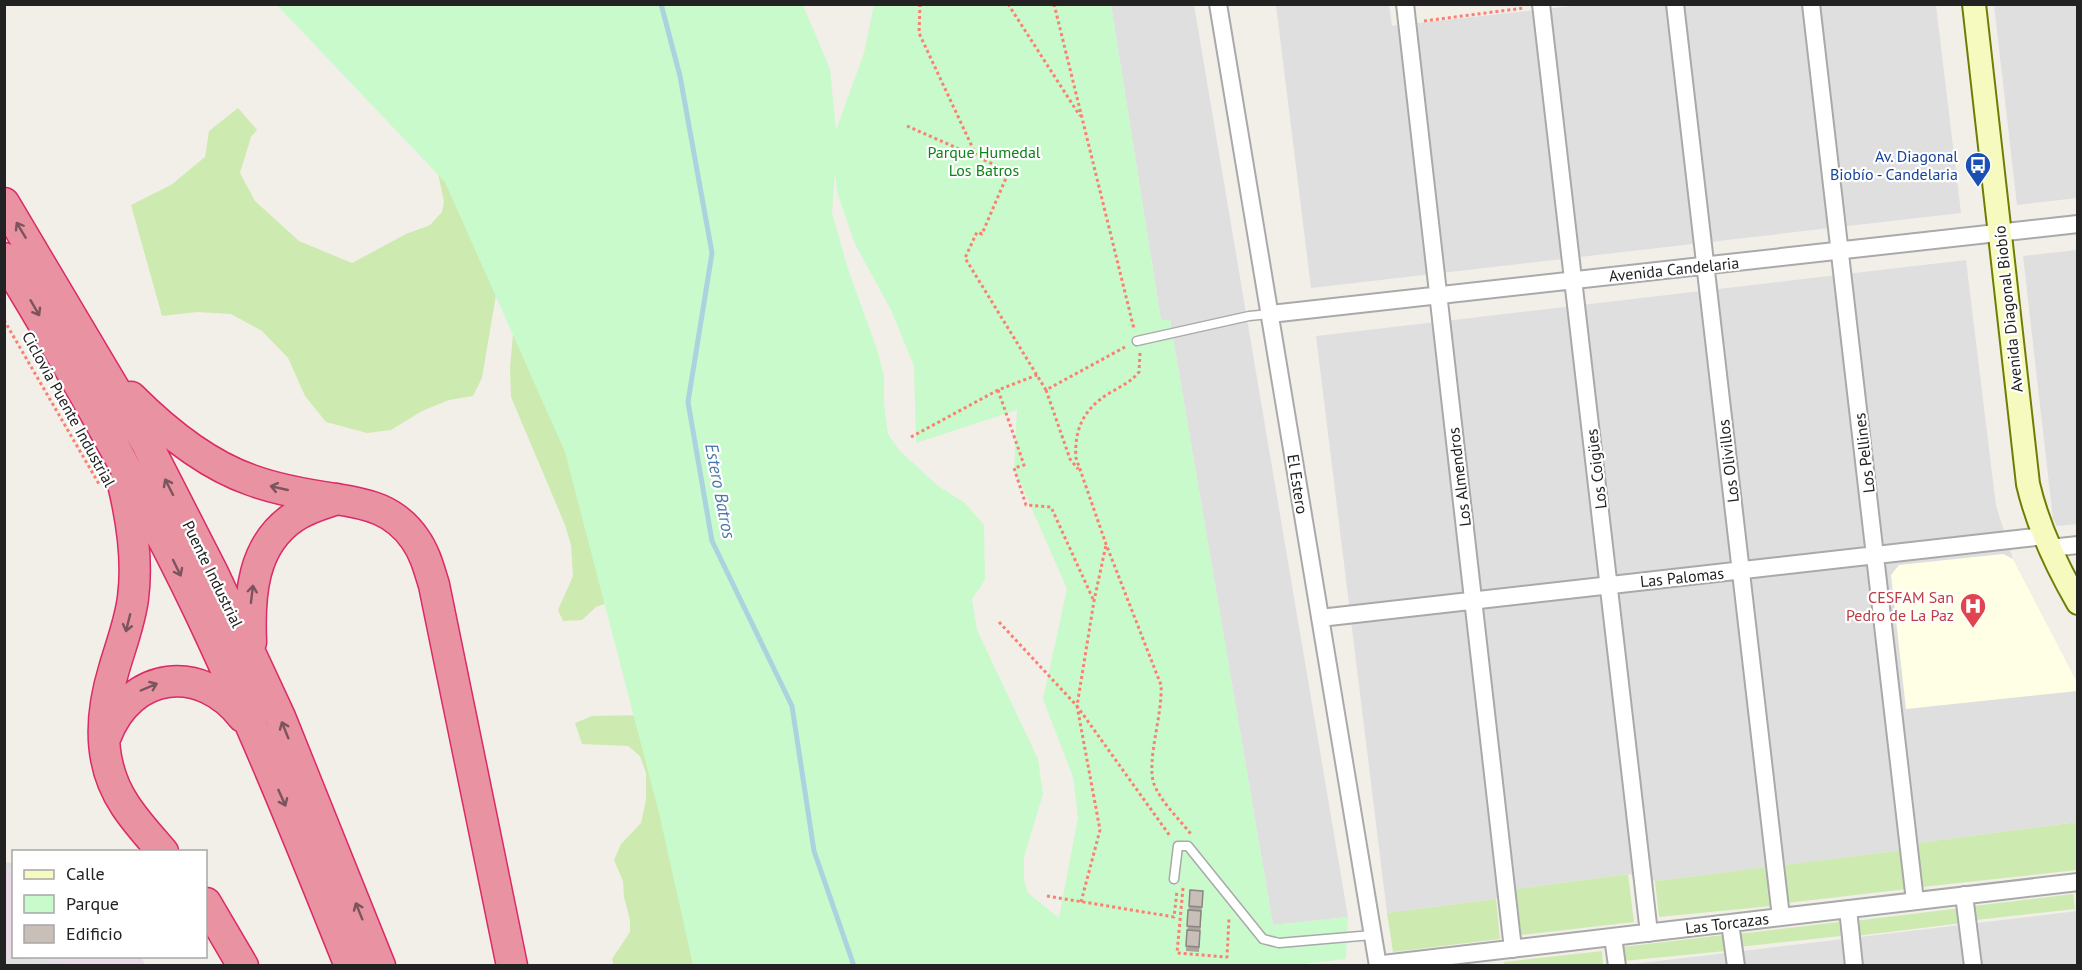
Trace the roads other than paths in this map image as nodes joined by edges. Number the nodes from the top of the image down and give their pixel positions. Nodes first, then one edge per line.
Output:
1 (1218, 4) edge
2 (1405, 4) edge
3 (1675, 4) edge
4 (1811, 4) edge
5 (1974, 4) edge
6 (1542, 5) edge
7 (4, 203) edge
8 (2078, 224) edge
9 (2000, 233) junction
10 (1840, 250) junction
11 (4, 258) edge
12 (1705, 266) junction
13 (1574, 280) junction
14 (1438, 295) junction
15 (1270, 314) junction
16 (1137, 341) road end
17 (105, 370) junction
18 (111, 442) junction
19 (337, 499) junction
20 (2047, 542) junction
21 (2078, 545) edge
22 (1875, 555) junction
23 (1740, 570) junction
24 (1609, 585) junction
25 (1473, 600) junction
26 (2078, 603) edge
27 (1320, 618) junction
28 (252, 652) junction
29 (250, 725) junction
30 (104, 748) junction
31 (161, 850) edge
32 (1174, 879) dead end
33 (2078, 882) edge
34 (1964, 895) junction
35 (1915, 901) junction
36 (207, 905) edge
37 (1848, 909) junction
38 (1781, 917) junction
39 (1730, 923) junction
40 (1649, 933) junction
41 (1372, 935) junction
42 (1613, 937) junction
43 (1513, 949) junction
44 (1496, 958) edge
45 (1378, 964) edge
46 (243, 966) edge
47 (350, 966) edge
48 (380, 966) edge
49 (512, 966) edge
50 (1617, 966) edge
51 (1736, 966) edge
52 (1854, 966) edge
53 (1973, 966) edge

1 - 15 street, El Estero
2 - 14 street, Los Almendros
3 - 12 street, Los Olivillos
4 - 10 street, Los Pellines
5 - 9 main road, Avenida Diagonal Biobío
6 - 13 street, Los Coigües
17 -> 7 highway, Puente Industrial
8 - 9 street, Avenida Candelaria
9 - 10 street, Avenida Candelaria
9 - 20 main road, Avenida Diagonal Biobío
10 - 12 street, Avenida Candelaria
10 - 22 street, Los Pellines
11 -> 18 highway, Puente Industrial
12 - 13 street, Avenida Candelaria
12 - 23 street, Los Olivillos
13 - 14 street, Avenida Candelaria
13 - 24 street, Los Coigües
14 - 15 street, Avenida Candelaria
14 - 25 street, Los Almendros
15 - 16 lane
15 - 27 street, El Estero
19 -> 17 highway
28 -> 17 highway, Puente Industrial
18 -> 29 highway, Puente Industrial
18 -> 30 highway
28 -> 19 highway
19 - 49 highway
20 - 21 street, Las Palomas
20 - 22 street, Las Palomas
20 - 26 main road, Avenida Diagonal Biobío
22 - 23 street, Las Palomas
22 - 35 street, Los Pellines
23 - 24 street, Las Palomas
23 - 38 street, Los Olivillos
24 - 25 street, Las Palomas
24 - 40 street, Los Coigües
25 - 27 street, Las Palomas
25 - 43 street, Los Almendros
27 - 41 street, El Estero
48 -> 28 highway, Puente Industrial
30 -> 29 highway
29 -> 47 highway, Puente Industrial
30 - 31 highway
32 - 41 lane
33 - 34 street, Las Torcazas
34 - 35 street, Las Torcazas
34 - 53 street
35 - 37 street, Las Torcazas
36 - 46 highway
37 - 38 street, Las Torcazas
37 - 52 street
38 - 39 street, Las Torcazas
39 - 40 street, Las Torcazas
39 - 51 street
40 - 42 street, Las Torcazas
41 - 45 street, El Estero
42 - 43 street, Las Torcazas
42 - 50 street
43 - 44 street, Las Torcazas
44 - 45 street, Las Torcazas

